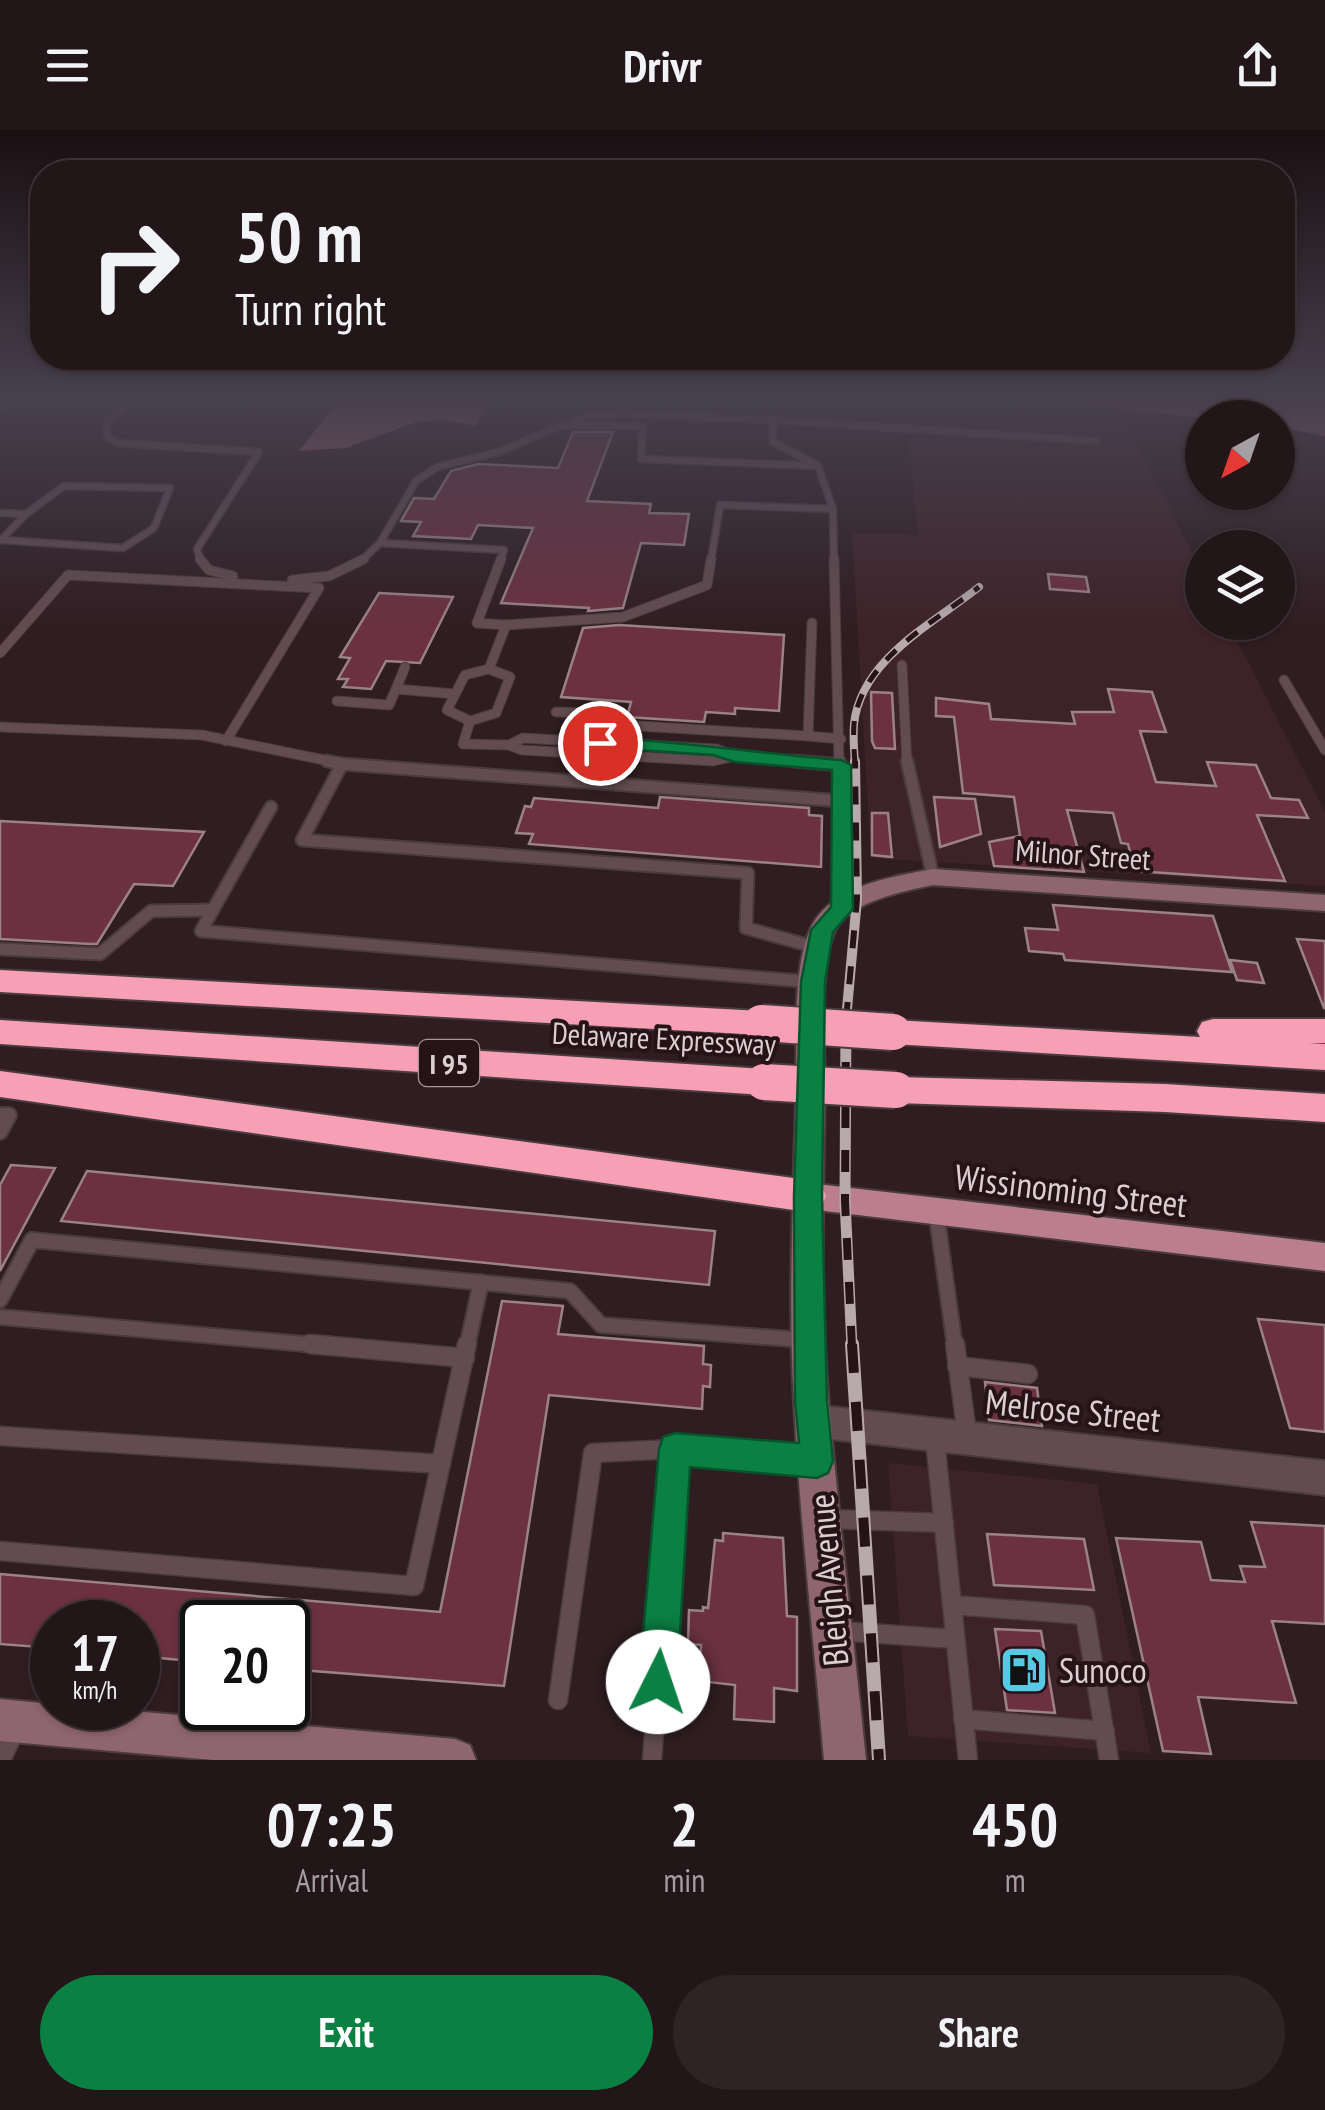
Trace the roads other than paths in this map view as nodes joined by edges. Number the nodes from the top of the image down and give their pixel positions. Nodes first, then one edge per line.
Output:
1 (243, 477) edge
2 (423, 477) edge
3 (822, 477) edge
4 (833, 509) junction
5 (0, 513) edge
6 (26, 514) junction
7 (380, 543) junction
8 (812, 622) dead end
9 (506, 625) junction
10 (0, 653) edge
11 (902, 665) dead end
12 (405, 668) dead end
13 (489, 669) junction
14 (1284, 680) dead end
15 (396, 690) junction
16 (455, 694) junction
17 (337, 701) dead end
18 (556, 712) dead end
19 (470, 721) junction
20 (0, 727) edge
21 (808, 736) junction
22 (841, 739) junction
23 (226, 741) junction
24 (1325, 750) edge
25 (342, 764) junction
26 (841, 765) junction
27 (842, 796) junction
28 (270, 807) dead end
29 (933, 877) junction
30 (1325, 903) edge
31 (842, 909) junction
32 (213, 910) junction
33 (818, 948) junction
34 (0, 949) edge
35 (0, 981) edge
36 (813, 982) junction
37 (1325, 1031) edge
38 (0, 1032) edge
39 (893, 1032) junction
40 (1325, 1057) edge
41 (0, 1084) edge
42 (1325, 1108) edge
43 (0, 1114) edge
44 (0, 1132) edge
45 (808, 1196) junction
46 (936, 1211) junction
47 (1325, 1257) edge
48 (481, 1282) junction
49 (0, 1300) edge
50 (0, 1317) edge
51 (810, 1340) junction
52 (464, 1358) junction
53 (957, 1366) junction
54 (1028, 1374) dead end
55 (813, 1421) junction
56 (0, 1436) edge
57 (951, 1436) junction
58 (675, 1449) junction
59 (817, 1461) junction
60 (441, 1464) junction
61 (1325, 1478) edge
62 (822, 1519) junction
63 (944, 1523) junction
64 (0, 1551) edge
65 (952, 1604) junction
66 (834, 1631) junction
67 (955, 1640) junction
68 (558, 1700) dead end
69 (964, 1719) junction
70 (9, 1721) edge
71 (1104, 1731) junction
72 (247, 1751) edge
73 (1, 1760) edge
74 (455, 1760) edge
75 (652, 1760) edge
76 (846, 1760) edge
77 (968, 1760) edge
78 (1110, 1760) edge

1 - 7 lane
2 - 7 lane
3 - 4 lane
4 - 9 lane
4 - 22 lane
5 - 6 lane
6 - 6 lane
7 - 9 lane
8 - 21 lane
9 - 13 lane
10 - 23 lane
11 - 29 lane
12 - 15 lane
13 - 16 lane
13 - 19 lane
14 - 24 lane
15 - 16 lane
15 - 17 lane
16 - 19 lane
18 - 21 lane
19 - 26 lane
20 - 23 lane
21 - 22 lane
22 - 26 lane
23 - 25 lane
25 - 27 lane
25 - 33 lane
26 - 27 lane
27 - 31 lane
28 - 32 lane
29 - 30 main road, Milnor Street
29 - 31 main road, Milnor Street
31 - 33 main road
32 - 34 lane
32 - 36 lane
33 - 36 main road
35 - 39 highway, Delaware Expressway / I 95, bridge
36 - 45 main road, Bleigh Avenue
37 - 39 highway
38 - 42 highway, Delaware Expressway / I 95, bridge
39 - 40 highway, Delaware Expressway / I 95
41 - 45 highway
43 - 44 lane
45 - 46 main road, Wissinoming Street
45 - 51 main road, Bleigh Avenue
46 - 47 main road, Wissinoming Street
46 - 53 lane
48 - 49 lane
48 - 51 lane
48 - 52 lane
50 - 52 lane
51 - 55 main road, Bleigh Avenue
52 - 60 lane
53 - 54 lane
53 - 57 lane
55 - 57 street, Melrose Street
55 - 59 main road, Bleigh Avenue
56 - 60 lane
57 - 61 street, Melrose Street
57 - 63 lane
58 - 59 lane
58 - 68 lane
58 - 75 lane
59 - 62 main road, Bleigh Avenue
60 - 64 lane
62 - 63 lane
62 - 66 main road, Bleigh Avenue
63 - 65 lane
65 - 67 lane
65 - 71 lane
66 - 67 lane
66 - 76 main road, Bleigh Avenue
67 - 69 lane
69 - 71 lane
69 - 77 lane
70 - 72 main road
70 - 73 lane
71 - 78 lane
72 - 74 main road

